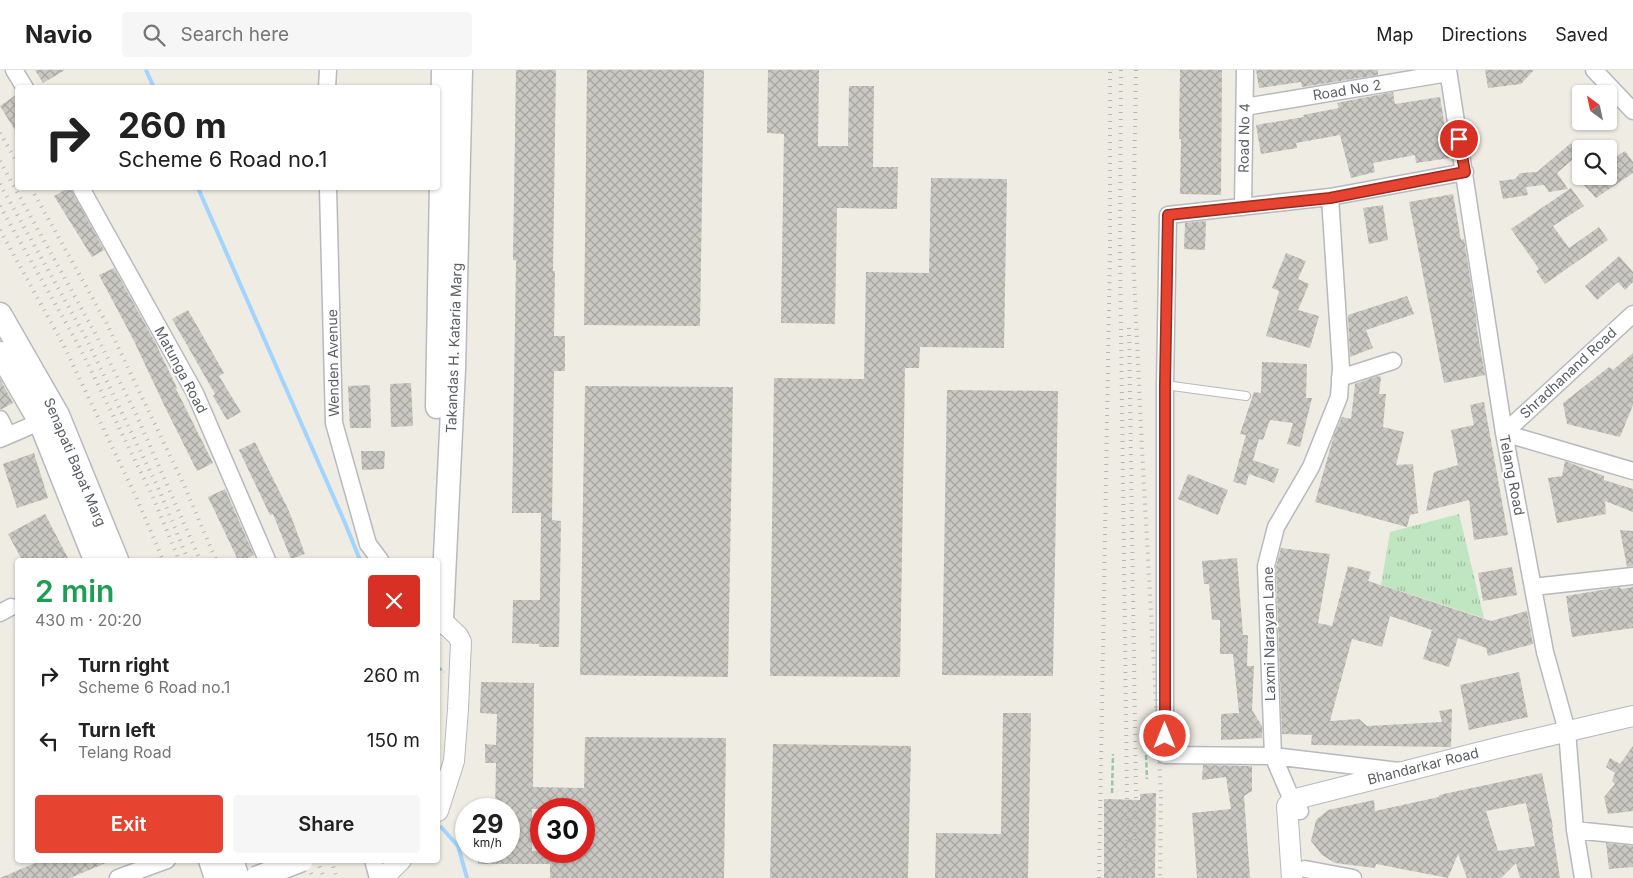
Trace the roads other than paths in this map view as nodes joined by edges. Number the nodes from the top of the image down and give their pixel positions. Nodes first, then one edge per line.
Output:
1 (14, 70) edge
2 (328, 70) edge
3 (443, 70) edge
4 (460, 70) edge
5 (1245, 70) edge
6 (1594, 70) edge
7 (1448, 72) edge
8 (23, 85) edge
9 (328, 85) edge
10 (1245, 107) junction
11 (1633, 111) edge
12 (1465, 172) junction
13 (82, 190) edge
14 (328, 190) edge
15 (1330, 198) junction
16 (1243, 207) junction
17 (0, 314) edge
18 (1633, 314) edge
19 (0, 353) edge
20 (1393, 361) dead end
21 (446, 368) junction
22 (1340, 378) junction
23 (1165, 385) junction
24 (1246, 396) dead end
25 (49, 418) junction
26 (0, 419) edge
27 (1504, 433) junction
28 (4, 437) edge
29 (1633, 471) edge
30 (438, 549) edge
31 (94, 558) edge
32 (116, 558) edge
33 (266, 558) edge
34 (378, 558) edge
35 (1633, 576) edge
36 (1533, 587) junction
37 (440, 621) edge
38 (1633, 716) edge
39 (1633, 725) edge
40 (1567, 735) junction
41 (1273, 756) junction
42 (1404, 771) junction
43 (440, 805) edge
44 (1296, 805) junction
45 (1575, 830) junction
46 (1633, 836) edge
47 (159, 863) edge
48 (211, 863) edge
49 (233, 863) edge
50 (294, 863) edge
51 (374, 863) edge
52 (397, 863) edge
53 (1301, 875) edge
54 (118, 878) edge
55 (216, 878) edge
56 (238, 878) edge
57 (256, 878) edge
58 (378, 878) edge
59 (383, 878) edge
60 (1353, 878) edge
61 (1583, 878) edge

1 - 8 street
2 - 9 street
3 - 21 main road, Takandas H. Kataria Marg
4 - 21 main road, Takandas H. Kataria Marg
5 - 10 street, Road No 4
6 - 11 street
7 - 10 street, Road No 2
7 - 12 street, Telang Road
10 - 16 street, Road No 4
12 - 15 street
12 - 27 street, Telang Road
13 - 33 street, Matunga Road
14 - 34 street, Wenden Avenue
15 - 16 street
15 - 22 street, Laxmi Narayan Lane
16 - 23 street
17 - 25 main road, Senapati Bapat Marg
18 - 27 street, Shradhanand Road
19 - 25 main road, Senapati Bapat Marg
20 - 22 street
21 - 30 main road, Takandas H. Kataria Marg
22 - 41 street, Laxmi Narayan Lane
23 - 24 lane
23 - 41 street
25 - 28 street
25 - 31 main road, Senapati Bapat Marg
25 - 32 main road, Senapati Bapat Marg
26 - 28 street
27 - 29 street
27 - 36 street, Telang Road
35 - 36 street
36 - 40 street, Telang Road
37 - 43 street
38 - 40 street, Bhandarkar Road
39 - 40 street, Bhandarkar Road
40 - 42 street, Bhandarkar Road
40 - 44 street, Bhandarkar Road
40 - 45 street, Telang Road
41 - 42 street
41 - 44 street, Laxmi Narayan Lane
42 - 44 street, Bhandarkar Road
44 - 53 street
45 - 46 street
45 - 61 street, Telang Road
47 - 54 street
48 - 55 main road
49 - 56 main road
50 - 57 main road, bridge
51 - 58 street
52 - 59 street
53 - 60 street

